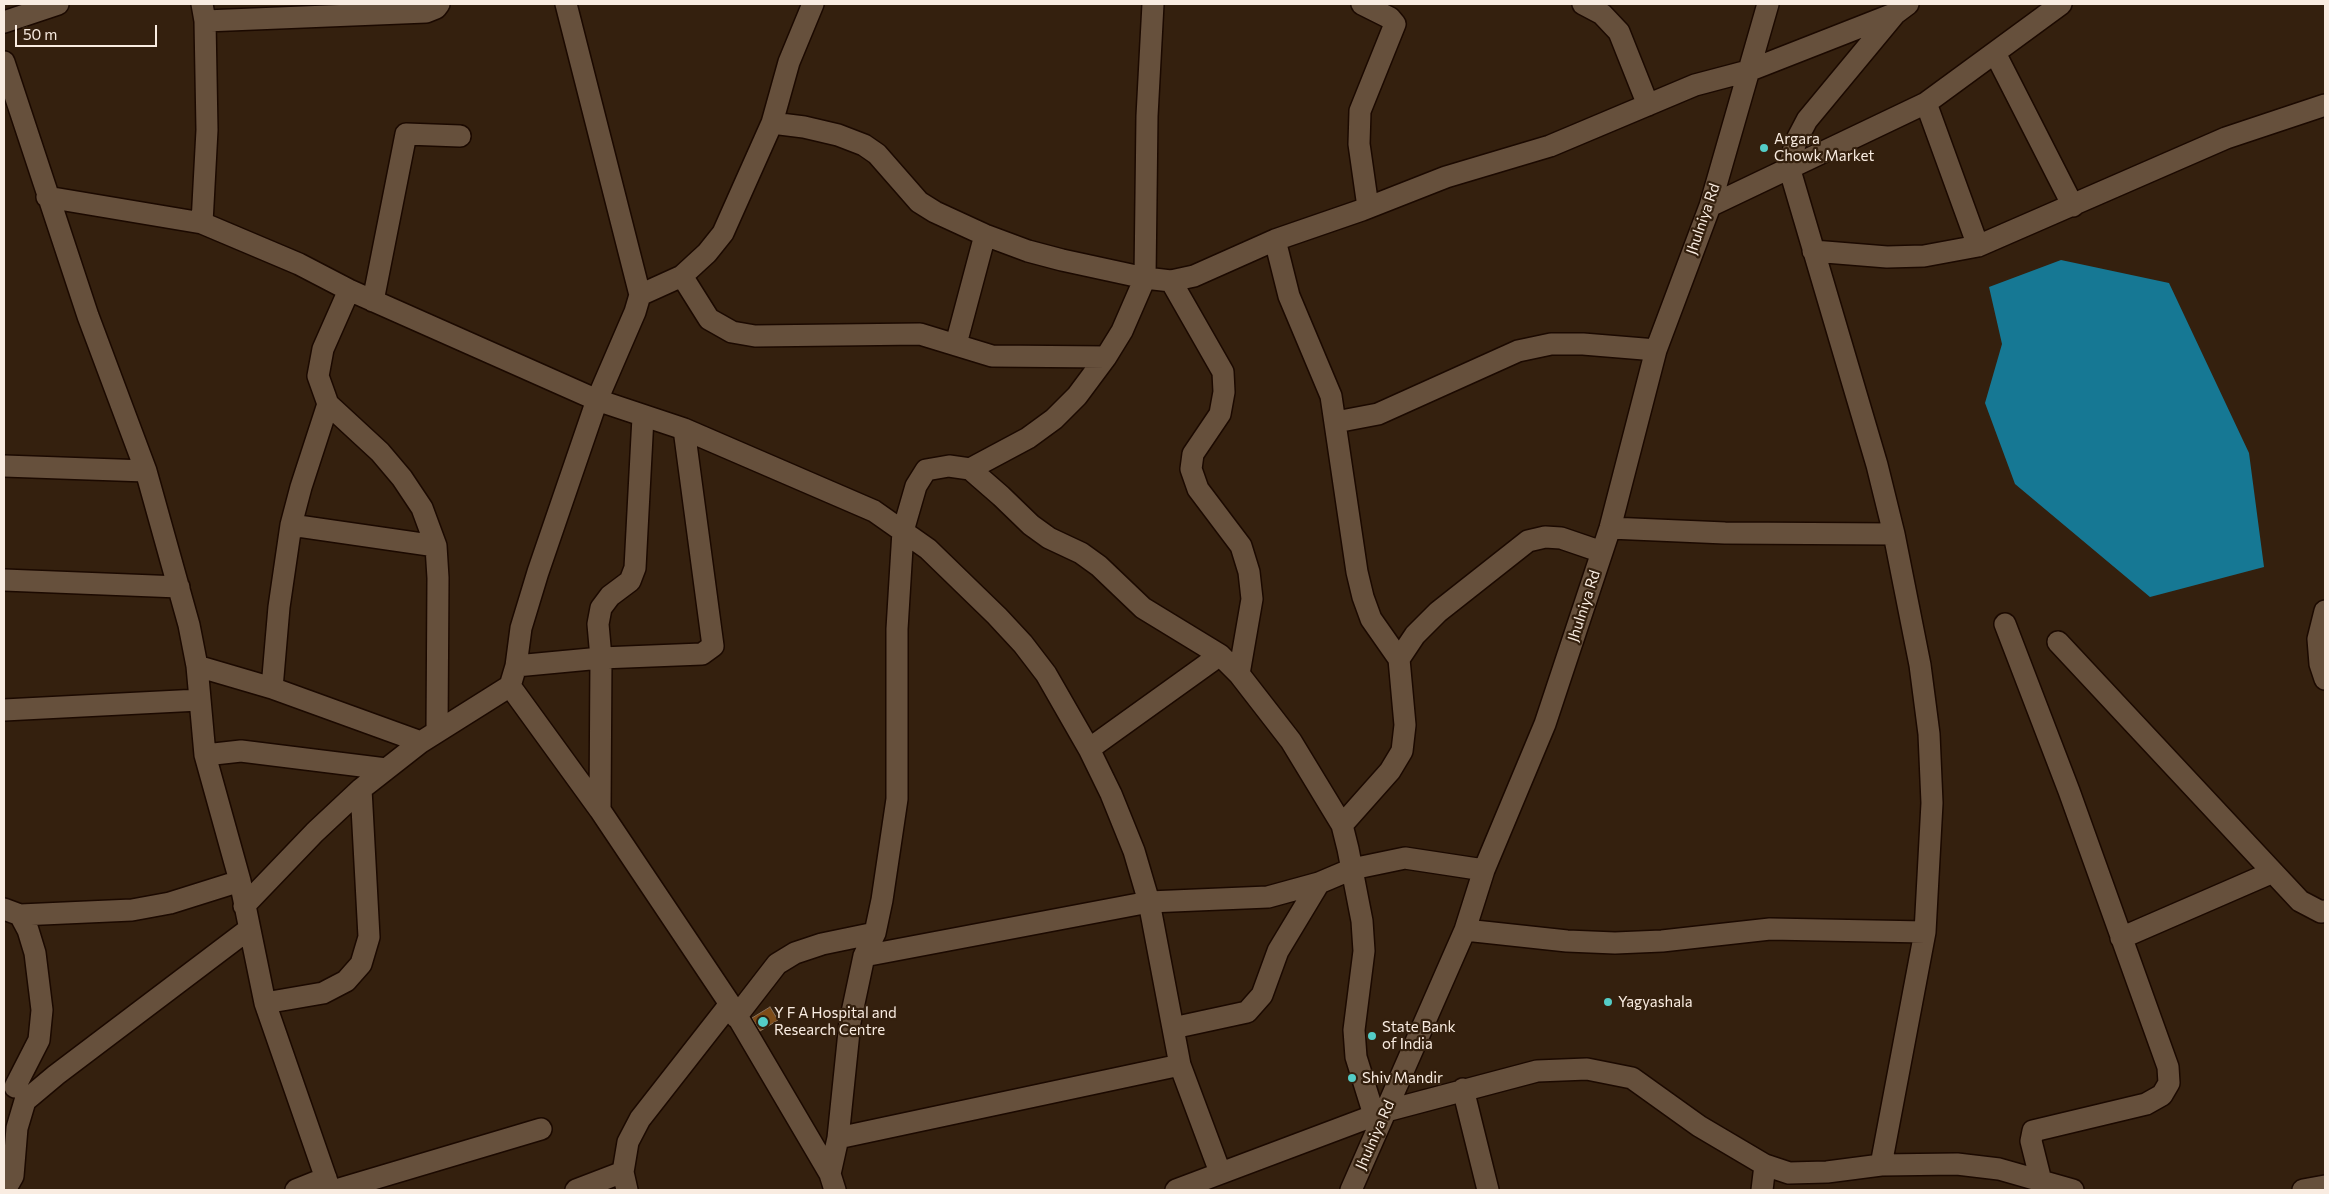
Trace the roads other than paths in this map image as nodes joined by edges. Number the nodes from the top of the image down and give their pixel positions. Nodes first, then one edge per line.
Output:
1 (58, 4) edge
2 (439, 4) edge
3 (566, 4) edge
4 (813, 4) edge
5 (1153, 4) edge
6 (1362, 4) edge
7 (1583, 4) edge
8 (1768, 4) edge
9 (2060, 4) edge
10 (1902, 8) edge
11 (203, 12) edge
12 (4, 22) edge
13 (1996, 53) junction
14 (4, 62) edge
15 (1748, 71) junction
16 (1926, 102) junction
17 (1648, 105) junction
18 (2325, 105) edge
19 (772, 123) junction
20 (460, 136) dead end
21 (1789, 167) junction
22 (47, 197) junction
23 (1710, 206) junction
24 (2073, 206) junction
25 (1368, 207) junction
26 (202, 223) junction
27 (985, 235) junction
28 (1275, 240) junction
29 (1978, 246) junction
30 (1812, 250) junction
31 (682, 276) junction
32 (1144, 278) junction
33 (1171, 281) junction
34 (349, 290) junction
35 (640, 295) junction
36 (373, 301) junction
37 (956, 344) junction
38 (1656, 350) junction
39 (1106, 357) junction
40 (597, 400) junction
41 (328, 404) junction
42 (643, 417) junction
43 (1336, 422) junction
44 (684, 429) junction
45 (4, 466) edge
46 (970, 469) junction
47 (146, 471) junction
48 (291, 525) junction
49 (1610, 528) junction
50 (903, 531) junction
51 (1894, 534) junction
52 (436, 546) junction
53 (1602, 552) junction
54 (4, 580) edge
55 (179, 587) junction
56 (2325, 610) edge
57 (2005, 624) dead end
58 (2058, 642) dead end
59 (1220, 656) junction
60 (601, 658) junction
61 (1400, 659) junction
62 (197, 666) junction
63 (1239, 674) junction
64 (513, 676) junction
65 (2325, 679) edge
66 (272, 688) junction
67 (199, 700) junction
68 (4, 710) edge
69 (429, 737) junction
70 (1089, 749) junction
71 (205, 755) junction
72 (386, 769) junction
73 (361, 789) junction
74 (600, 810) junction
75 (1342, 825) junction
76 (1352, 869) junction
77 (1484, 870) junction
78 (2273, 872) junction
79 (240, 881) junction
80 (1320, 883) junction
81 (1149, 902) junction
82 (244, 906) junction
83 (2325, 911) edge
84 (12, 912) edge
85 (249, 929) junction
86 (1465, 930) junction
87 (1925, 932) junction
88 (875, 933) junction
89 (2121, 938) junction
90 (864, 956) junction
91 (266, 1004) junction
92 (733, 1010) junction
93 (1173, 1028) junction
94 (1180, 1065) junction
95 (56, 1075) junction
96 (9, 1088) edge
97 (1463, 1089) junction
98 (1380, 1113) junction
99 (541, 1130) dead end
100 (838, 1138) junction
101 (1765, 1165) junction
102 (1881, 1165) junction
103 (1220, 1172) junction
104 (2041, 1180) junction
105 (625, 1181) edge
106 (833, 1182) edge
107 (331, 1186) edge
108 (2325, 1186) edge
109 (5, 1190) edge
110 (296, 1190) edge
111 (576, 1190) edge
112 (1176, 1190) edge
113 (1351, 1190) edge
114 (1488, 1190) edge
115 (1762, 1190) edge
116 (2073, 1190) edge
117 (2304, 1190) edge

1 - 12 street
2 - 11 street
3 - 35 street
4 - 19 street
5 - 32 street
6 - 25 street
7 - 17 street
8 - 15 street, Jhulniya Rd
9 - 13 street
10 - 15 street
10 - 21 street
11 - 26 street
13 - 16 street
13 - 24 street
14 - 22 street
15 - 17 street
15 - 23 street, Jhulniya Rd
16 - 21 street
16 - 29 street
17 - 25 street
18 - 24 street
19 - 27 street
19 - 31 street
20 - 36 street
21 - 23 street
21 - 30 street
22 - 26 street
22 - 47 street
23 - 38 street, Jhulniya Rd
24 - 29 street
25 - 28 street
26 - 34 street
27 - 32 street
27 - 37 street
28 - 33 street
28 - 43 street
29 - 30 street
30 - 51 street
31 - 35 street
31 - 37 street
32 - 33 street
32 - 39 street
33 - 63 street
34 - 36 street
34 - 41 street
35 - 40 street
36 - 40 street
37 - 39 street
38 - 43 street
38 - 49 street, Jhulniya Rd
39 - 46 street
40 - 42 street
40 - 64 street
41 - 48 street
41 - 52 street
42 - 44 street
42 - 60 street
43 - 61 street
44 - 50 street
44 - 60 street
45 - 47 street
46 - 50 street
46 - 59 street
47 - 55 street
48 - 52 street
48 - 66 street
49 - 51 street
49 - 53 street, Jhulniya Rd
50 - 70 street
50 - 88 street
51 - 87 street
52 - 69 street
53 - 61 street
53 - 77 street, Jhulniya Rd
54 - 55 street
55 - 62 street
56 - 65 street
57 - 89 street
58 - 78 street
59 - 63 street
59 - 70 street
60 - 64 street
60 - 74 street
61 - 75 street
62 - 66 street
62 - 67 street
63 - 75 street
64 - 69 street
64 - 74 street
66 - 69 street
67 - 68 street
67 - 71 street
69 - 72 street
70 - 81 street
71 - 72 street
71 - 79 street
72 - 73 street
73 - 82 street
73 - 91 street
74 - 92 street
75 - 76 street
76 - 77 street
76 - 80 street
76 - 98 street
77 - 86 street, Jhulniya Rd
78 - 83 street
78 - 89 street
79 - 82 street
79 - 84 street
80 - 81 street
80 - 93 street
81 - 90 street
81 - 93 street
82 - 85 street
84 - 96 street
85 - 91 street
85 - 95 street
86 - 87 street
86 - 98 street, Jhulniya Rd
87 - 102 street
88 - 90 street
88 - 92 street
89 - 104 street
90 - 100 street
91 - 107 street
92 - 105 street
92 - 106 street
93 - 94 street
94 - 100 street
94 - 103 street
95 - 96 street
95 - 109 street
97 - 98 street
97 - 101 street
97 - 114 street
98 - 103 street
98 - 113 street, Jhulniya Rd
99 - 107 street
100 - 106 street
101 - 102 street
101 - 115 street
102 - 104 street
103 - 112 street
104 - 116 street
105 - 111 street
107 - 110 street
108 - 117 street

